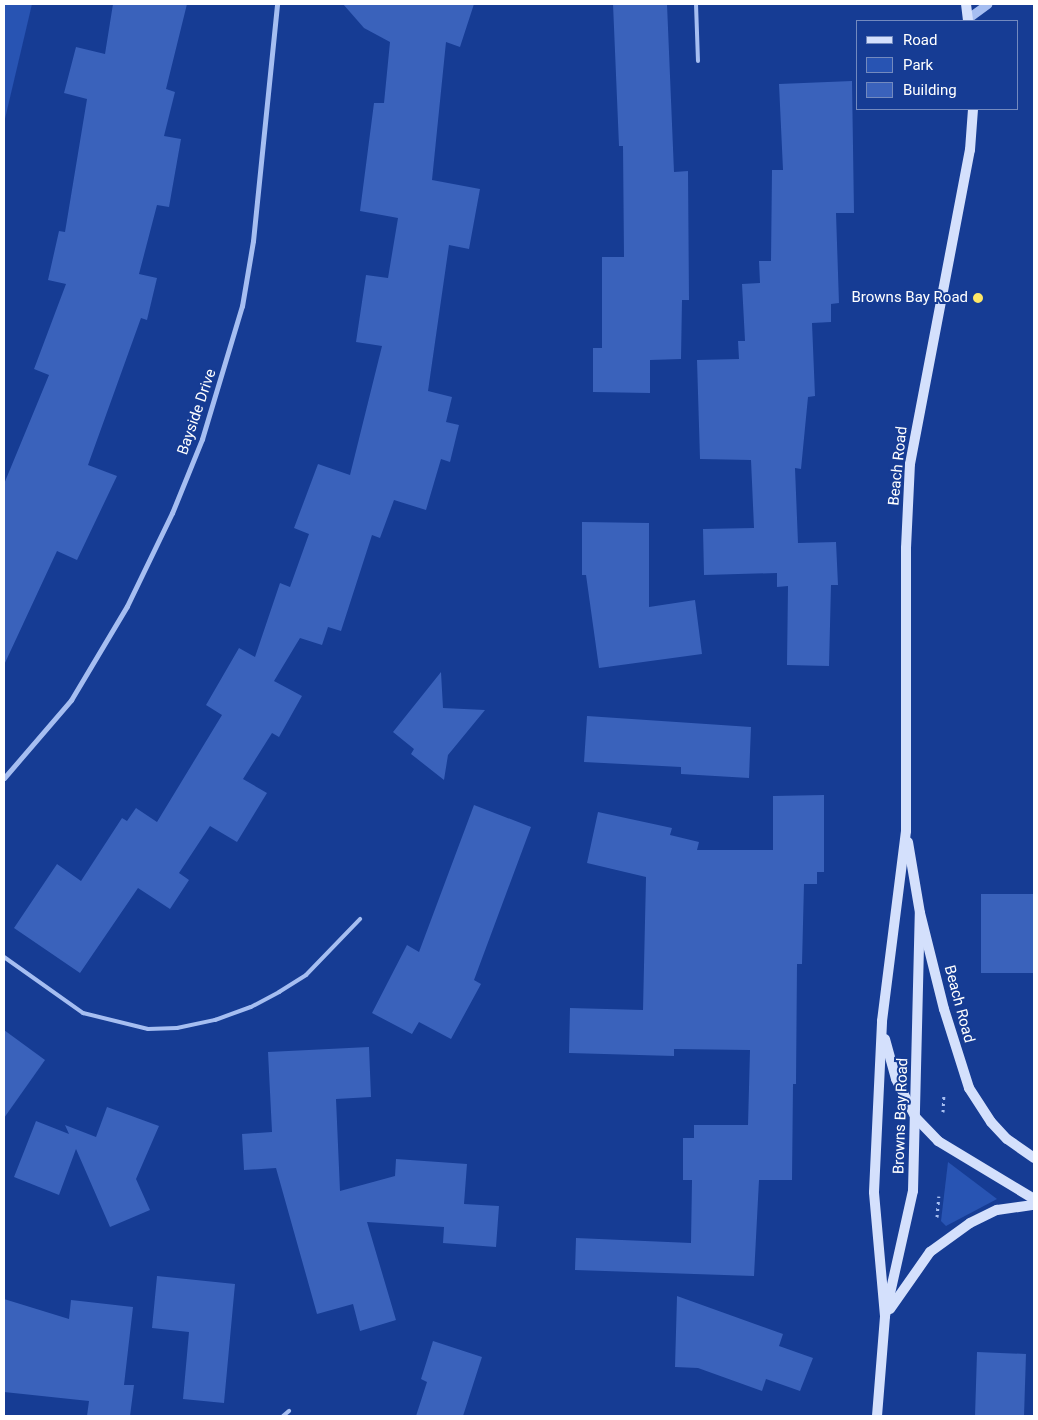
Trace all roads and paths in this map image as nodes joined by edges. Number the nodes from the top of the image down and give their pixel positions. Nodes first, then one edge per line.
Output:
1 (277, 4) edge
2 (696, 4) edge
3 (966, 4) edge
4 (987, 4) edge
5 (968, 20) edge
6 (698, 61) dead end
7 (973, 110) edge
8 (4, 778) edge
9 (906, 831) junction
10 (920, 913) junction
11 (360, 919) dead end
12 (4, 957) edge
13 (882, 1020) junction
14 (916, 1118) junction
15 (1034, 1158) edge
16 (1034, 1199) edge
17 (1034, 1205) edge
18 (885, 1316) junction
19 (289, 1411) dead end
20 (283, 1416) edge
21 (877, 1416) edge

1 - 8 street, Bayside Drive
2 - 6 lane
3 - 5 main road
4 - 5 street
7 - 9 main road, Beach Road
9 - 10 main road, Beach Road
9 - 13 main road, Beach Road
10 - 14 main road, Browns Bay Road
10 - 15 main road, Beach Road
11 - 12 lane
13 - 14 main road
13 - 18 main road, Browns Bay Road
14 - 16 main road
14 - 18 main road, Browns Bay Road
17 - 18 main road
18 - 21 main road, Browns Bay Road
19 - 20 lane

